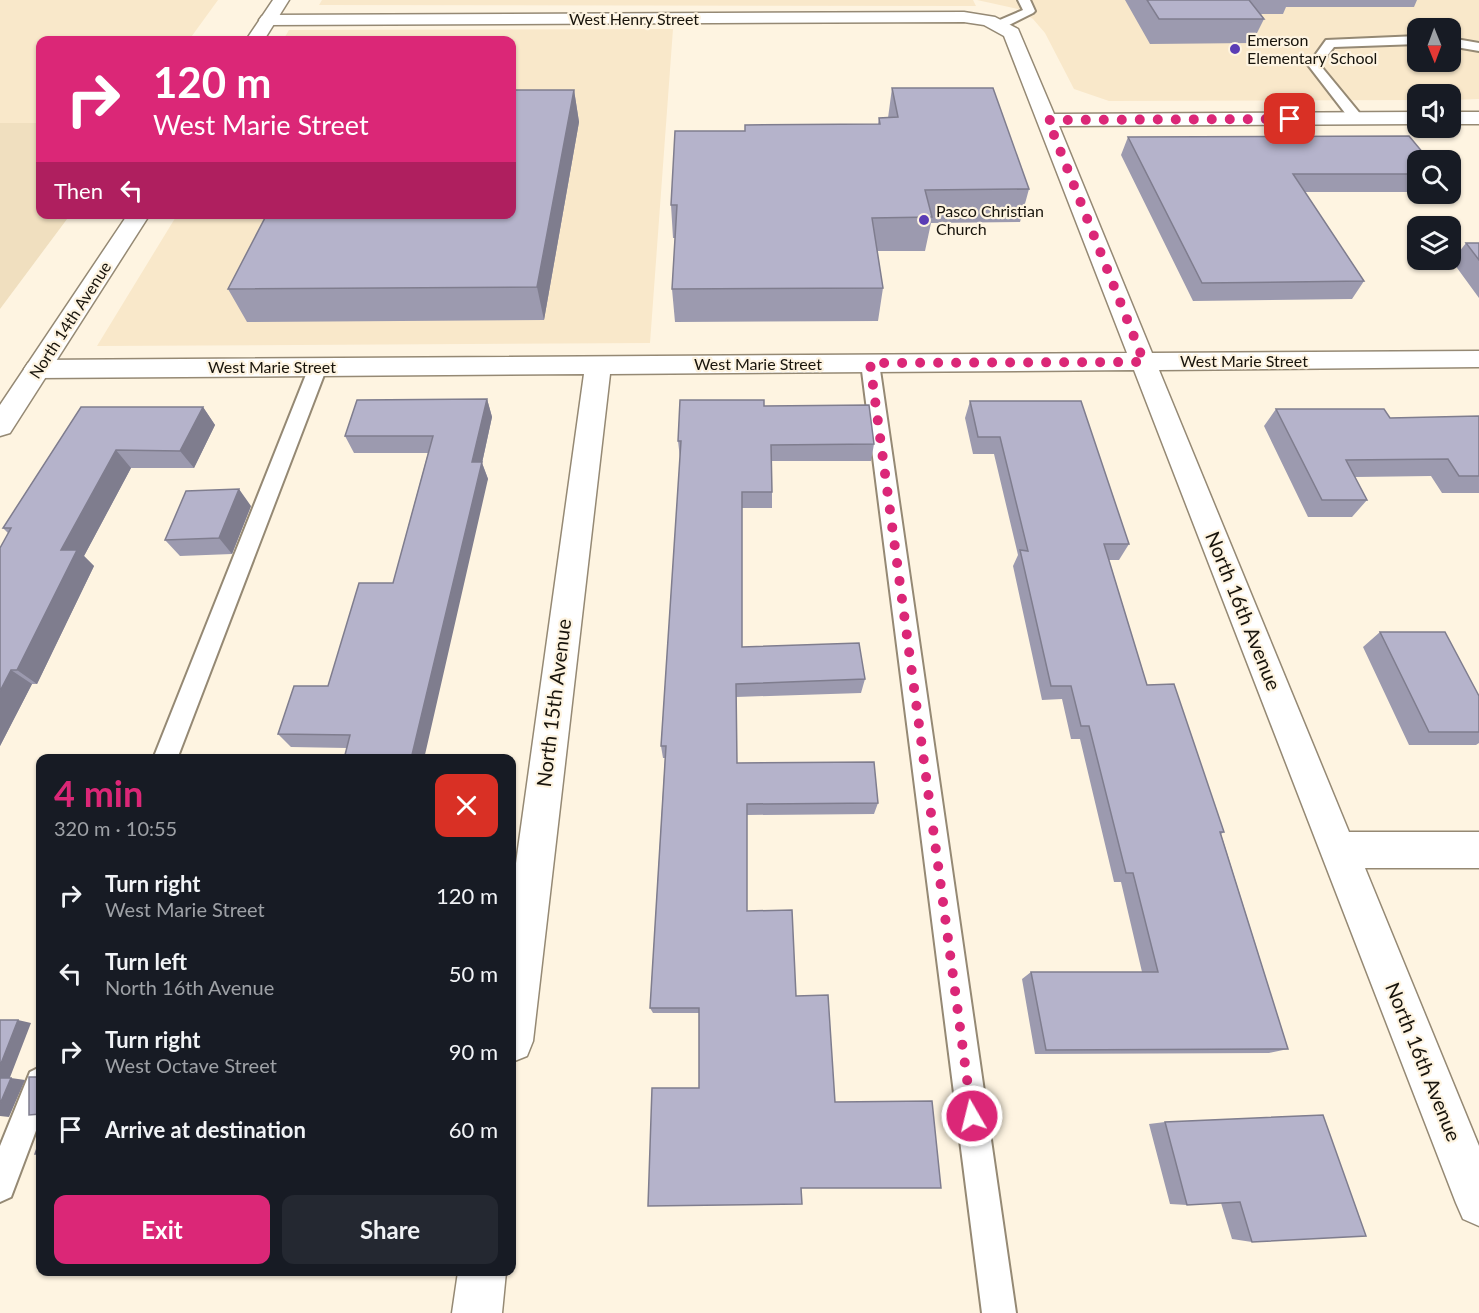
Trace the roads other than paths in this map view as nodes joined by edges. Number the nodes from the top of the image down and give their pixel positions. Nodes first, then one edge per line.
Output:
1 (281, 0) edge
2 (1024, 0) edge
3 (268, 20) junction
4 (999, 25) junction
5 (258, 36) edge
6 (1407, 40) edge
7 (1461, 44) edge
8 (1479, 47) edge
9 (1357, 118) junction
10 (1407, 118) edge
11 (1461, 118) edge
12 (1479, 118) edge
13 (1048, 120) junction
14 (137, 219) edge
15 (1479, 359) edge
16 (1144, 362) junction
17 (870, 363) junction
18 (597, 365) junction
19 (318, 367) junction
20 (37, 369) junction
21 (0, 426) edge
22 (167, 754) edge
23 (1339, 850) junction
24 (1479, 850) edge
25 (516, 1009) edge
26 (36, 1092) edge
27 (0, 1186) edge
28 (1479, 1203) edge
29 (482, 1276) edge
30 (477, 1313) edge
31 (999, 1313) edge

1 - 3 street
2 - 4 lane
3 - 4 street, West Henry Street
3 - 5 street
4 - 13 street, North 16th Avenue
6 - 9 lane
7 - 8 lane
9 - 10 street
9 - 13 street
11 - 12 street
13 - 16 street, North 16th Avenue
14 - 20 street, North 14th Avenue
15 - 16 street, West Marie Street
16 - 17 street, West Marie Street
16 - 23 street, North 16th Avenue
17 - 18 street, West Marie Street
17 - 31 lane
18 - 19 street, West Marie Street
18 - 25 street, North 15th Avenue
19 - 20 street, West Marie Street
19 - 22 lane
20 - 21 street, North 14th Avenue
23 - 24 street
23 - 28 street, North 16th Avenue
26 - 27 lane
29 - 30 street

